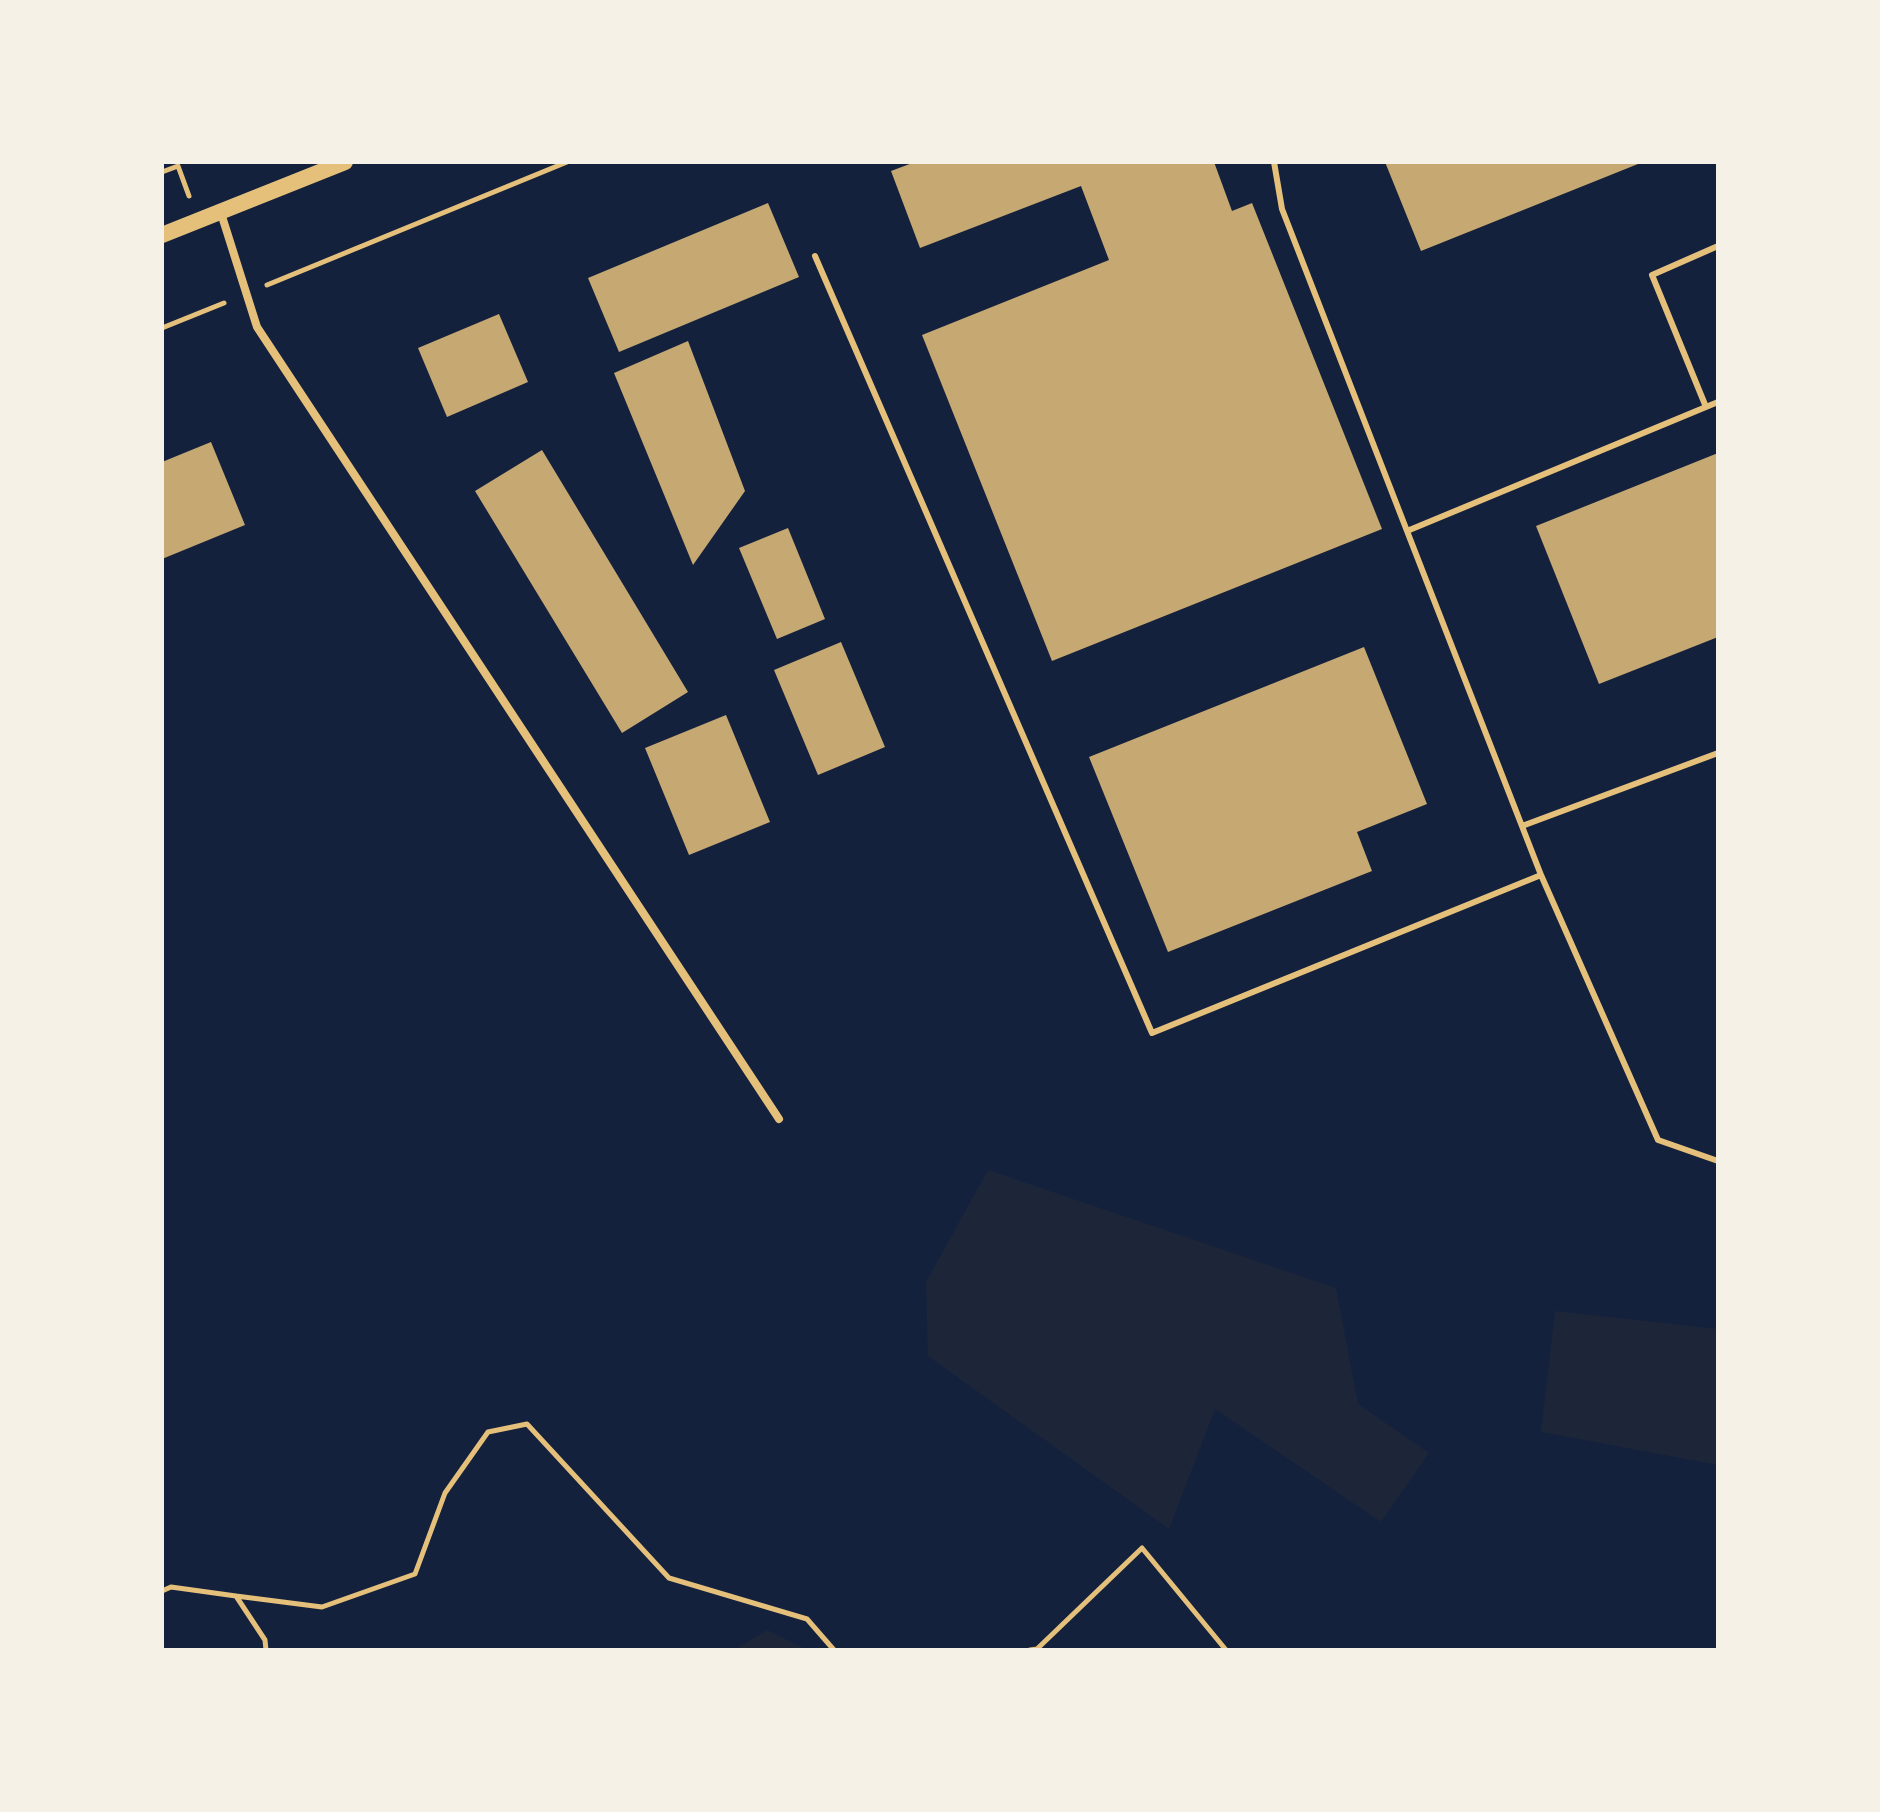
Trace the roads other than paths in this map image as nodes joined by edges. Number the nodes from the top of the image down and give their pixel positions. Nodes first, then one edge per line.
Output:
1 (345, 162) edge
2 (1274, 162) edge
3 (220, 210) junction
4 (162, 235) edge
5 (1718, 246) edge
6 (815, 256) dead end
7 (1718, 402) edge
8 (1706, 407) junction
9 (1407, 531) junction
10 (1718, 753) edge
11 (1522, 826) junction
12 (1541, 875) junction
13 (779, 1119) dead end
14 (1718, 1161) edge

1 - 3 main road
2 - 9 lane
3 - 4 main road
3 - 13 street
5 - 8 lane
6 - 12 lane
7 - 8 lane
8 - 9 lane
9 - 11 lane
10 - 11 lane
11 - 12 lane
12 - 14 lane

